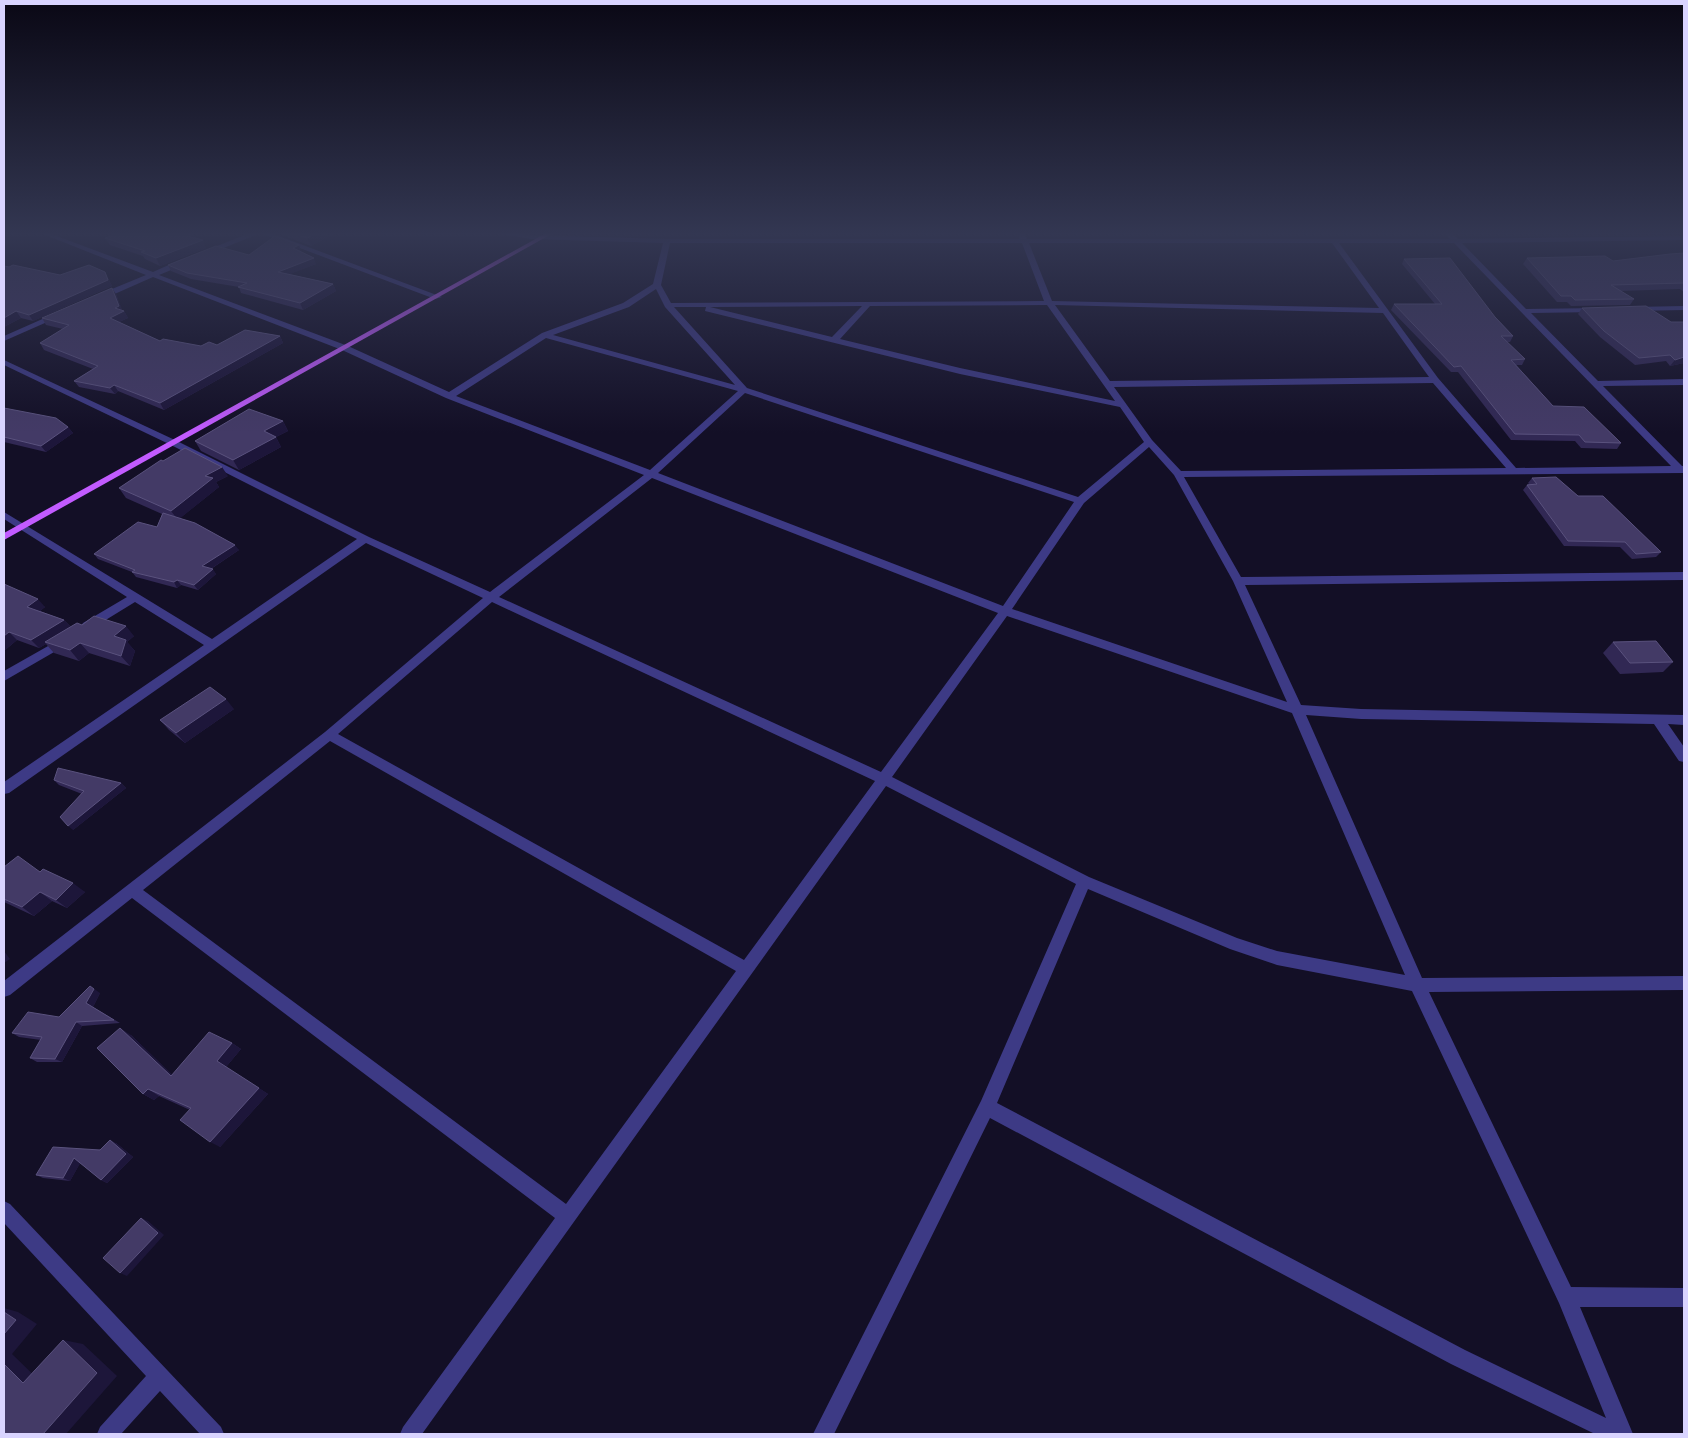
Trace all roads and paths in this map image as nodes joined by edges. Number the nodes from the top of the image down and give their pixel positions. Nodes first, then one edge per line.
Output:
1 (95, 299) edge
2 (218, 299) edge
3 (434, 299) edge
4 (636, 299) edge
5 (665, 299) edge
6 (1048, 299) edge
7 (1377, 299) edge
8 (1513, 299) edge
9 (91, 301) edge
10 (1049, 302) junction
11 (870, 303) junction
12 (688, 304) junction
13 (668, 305) junction
14 (1684, 308) edge
15 (1626, 309) edge
16 (1606, 310) edge
17 (1386, 311) junction
18 (1525, 311) junction
19 (65, 312) edge
20 (546, 335) junction
21 (4, 339) edge
22 (835, 339) junction
23 (346, 348) junction
24 (4, 362) edge
25 (1435, 380) junction
26 (1684, 382) edge
27 (1106, 384) junction
28 (1596, 384) junction
29 (744, 390) junction
30 (450, 396) junction
31 (1121, 405) junction
32 (1149, 442) junction
33 (174, 443) junction
34 (1512, 470) junction
35 (1682, 471) edge
36 (1178, 474) junction
37 (650, 475) junction
38 (1080, 501) junction
39 (4, 515) edge
40 (24, 525) junction
41 (4, 536) edge
42 (365, 540) junction
43 (1684, 576) edge
44 (1238, 581) junction
45 (136, 596) junction
46 (490, 598) junction
47 (1006, 611) junction
48 (213, 645) junction
49 (4, 677) edge
50 (1298, 710) junction
51 (1658, 720) junction
52 (1684, 720) edge
53 (329, 735) junction
54 (1684, 756) edge
55 (883, 779) junction
56 (4, 789) edge
57 (1084, 881) junction
58 (132, 890) junction
59 (746, 969) junction
60 (1684, 982) edge
61 (1417, 985) junction
62 (4, 990) edge
63 (987, 1107) junction
64 (4, 1211) edge
65 (568, 1216) junction
66 (1566, 1297) junction
67 (1684, 1297) edge
68 (160, 1375) junction
69 (826, 1433) edge
70 (107, 1434) edge
71 (214, 1434) edge
72 (410, 1434) edge
73 (1617, 1434) edge
74 (1623, 1434) edge

1 - 9 street
2 - 23 street
3 - 23 main road
4 - 20 street
5 - 13 street
6 - 10 street
7 - 17 street
8 - 18 street
10 - 11 street
10 - 17 street
10 - 27 street
11 - 12 street
11 - 22 street
12 - 13 street
12 - 22 street
13 - 29 street
14 - 15 street
16 - 18 street
17 - 25 street
18 - 28 street
19 - 21 street
20 - 29 street
20 - 30 street
22 - 31 street
23 - 30 street
23 - 33 main road
24 - 33 street
25 - 27 street
25 - 34 street
26 - 28 street
27 - 31 street
28 - 35 street
29 - 37 street
29 - 38 street
30 - 37 street
31 - 32 street
32 - 36 street
32 - 38 street
33 - 40 main road
33 - 42 street
34 - 35 street
34 - 36 street
36 - 44 street
37 - 46 street
37 - 47 street
38 - 47 street
39 - 40 street
40 - 41 main road
40 - 45 street
42 - 46 street
42 - 48 street
43 - 44 street
44 - 50 street
45 - 48 street
45 - 49 street
46 - 53 street
46 - 55 street
47 - 50 street
47 - 55 street
48 - 56 street
50 - 51 street
50 - 61 street
51 - 52 street
51 - 54 street
53 - 58 street
53 - 59 street
55 - 57 street
55 - 59 street
57 - 61 street
57 - 63 street
58 - 62 street
58 - 65 street
59 - 65 street
60 - 61 street
61 - 66 street
63 - 69 street
63 - 73 street
64 - 68 street
65 - 72 street
66 - 67 street
66 - 74 street
68 - 70 street
68 - 71 street

